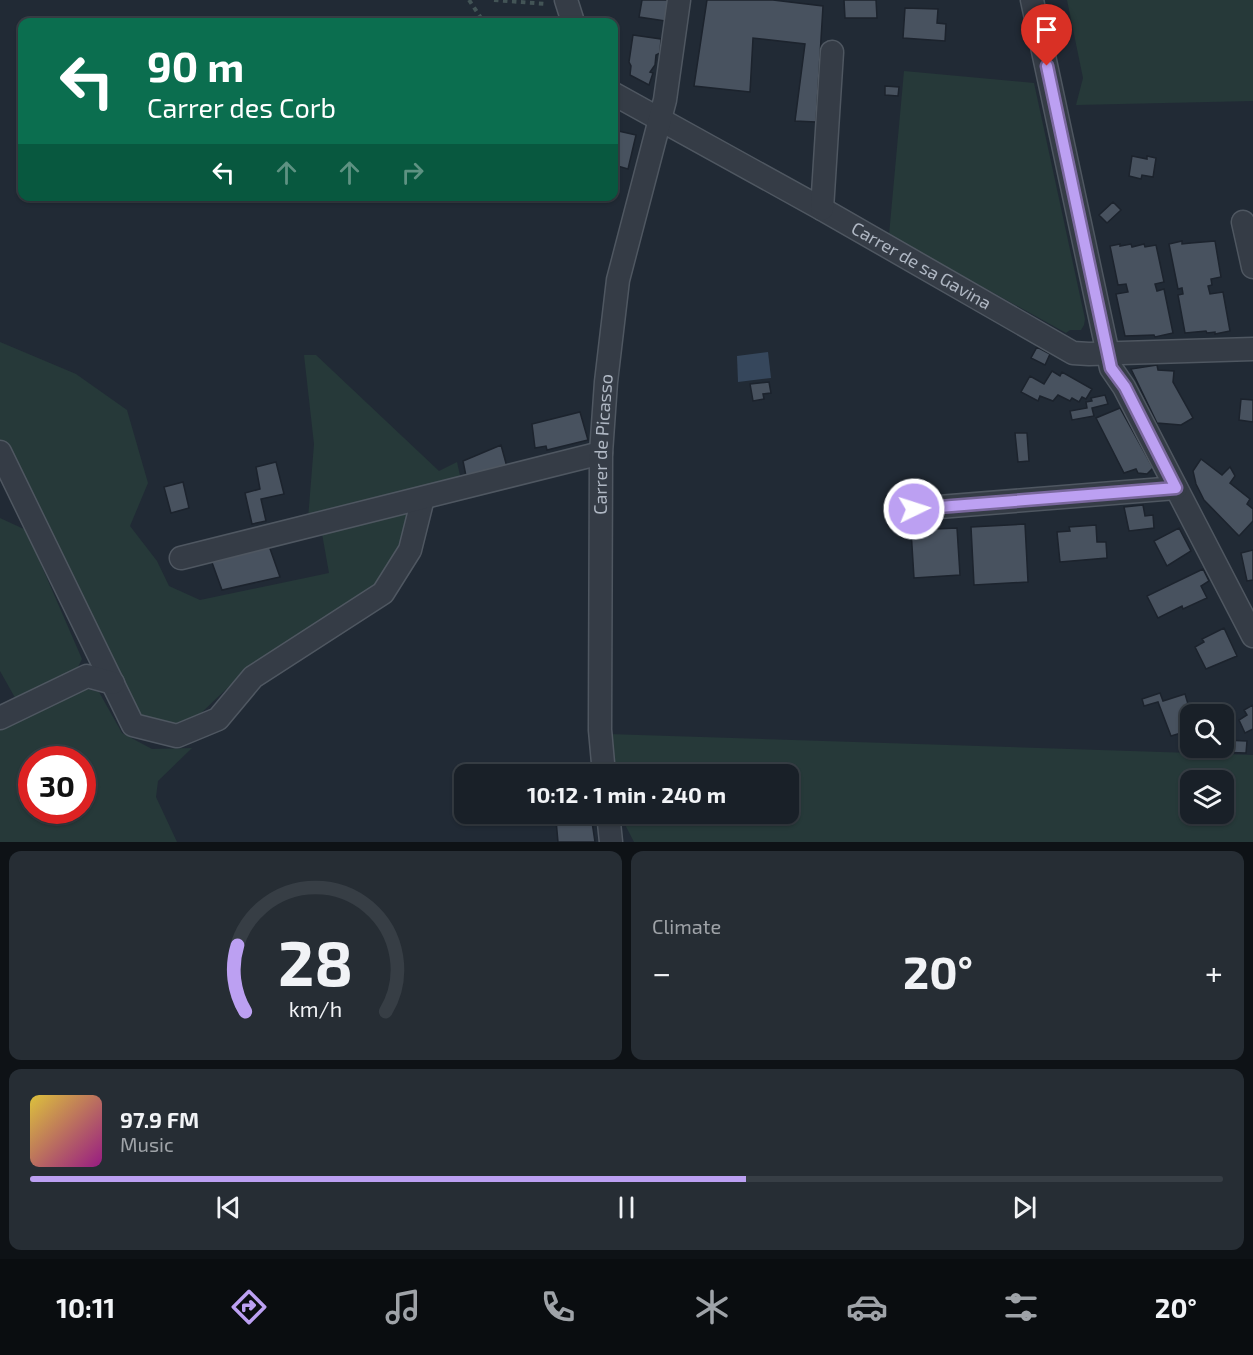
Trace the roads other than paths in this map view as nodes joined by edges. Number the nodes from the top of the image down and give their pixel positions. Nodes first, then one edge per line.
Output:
1 (679, 0) edge
2 (1032, 0) edge
3 (832, 52) dead end
4 (618, 96) edge
5 (660, 121) junction
6 (822, 209) junction
7 (1243, 222) dead end
8 (1253, 267) edge
9 (1253, 349) edge
10 (1109, 353) junction
11 (0, 452) edge
12 (601, 453) junction
13 (1176, 488) junction
14 (423, 498) junction
15 (914, 509) dead end
16 (181, 558) dead end
17 (1253, 636) edge
18 (113, 683) junction
19 (0, 718) edge
20 (603, 764) edge
21 (609, 824) edge
22 (611, 842) edge

1 - 5 street, Carrer de Picasso
2 - 10 street
3 - 6 street
4 - 5 street, Carrer de sa Gavina
5 - 6 street, Carrer de sa Gavina
5 - 12 street, Carrer de Picasso
6 - 10 street, Carrer de sa Gavina
7 - 8 street
9 - 10 street, Carrer de sa Gavina
10 - 13 street
11 - 18 street
12 - 14 street
12 - 20 street, Carrer de Picasso
13 - 15 street
13 - 17 street
14 - 16 street
14 - 18 street
18 - 19 street
21 - 22 street

